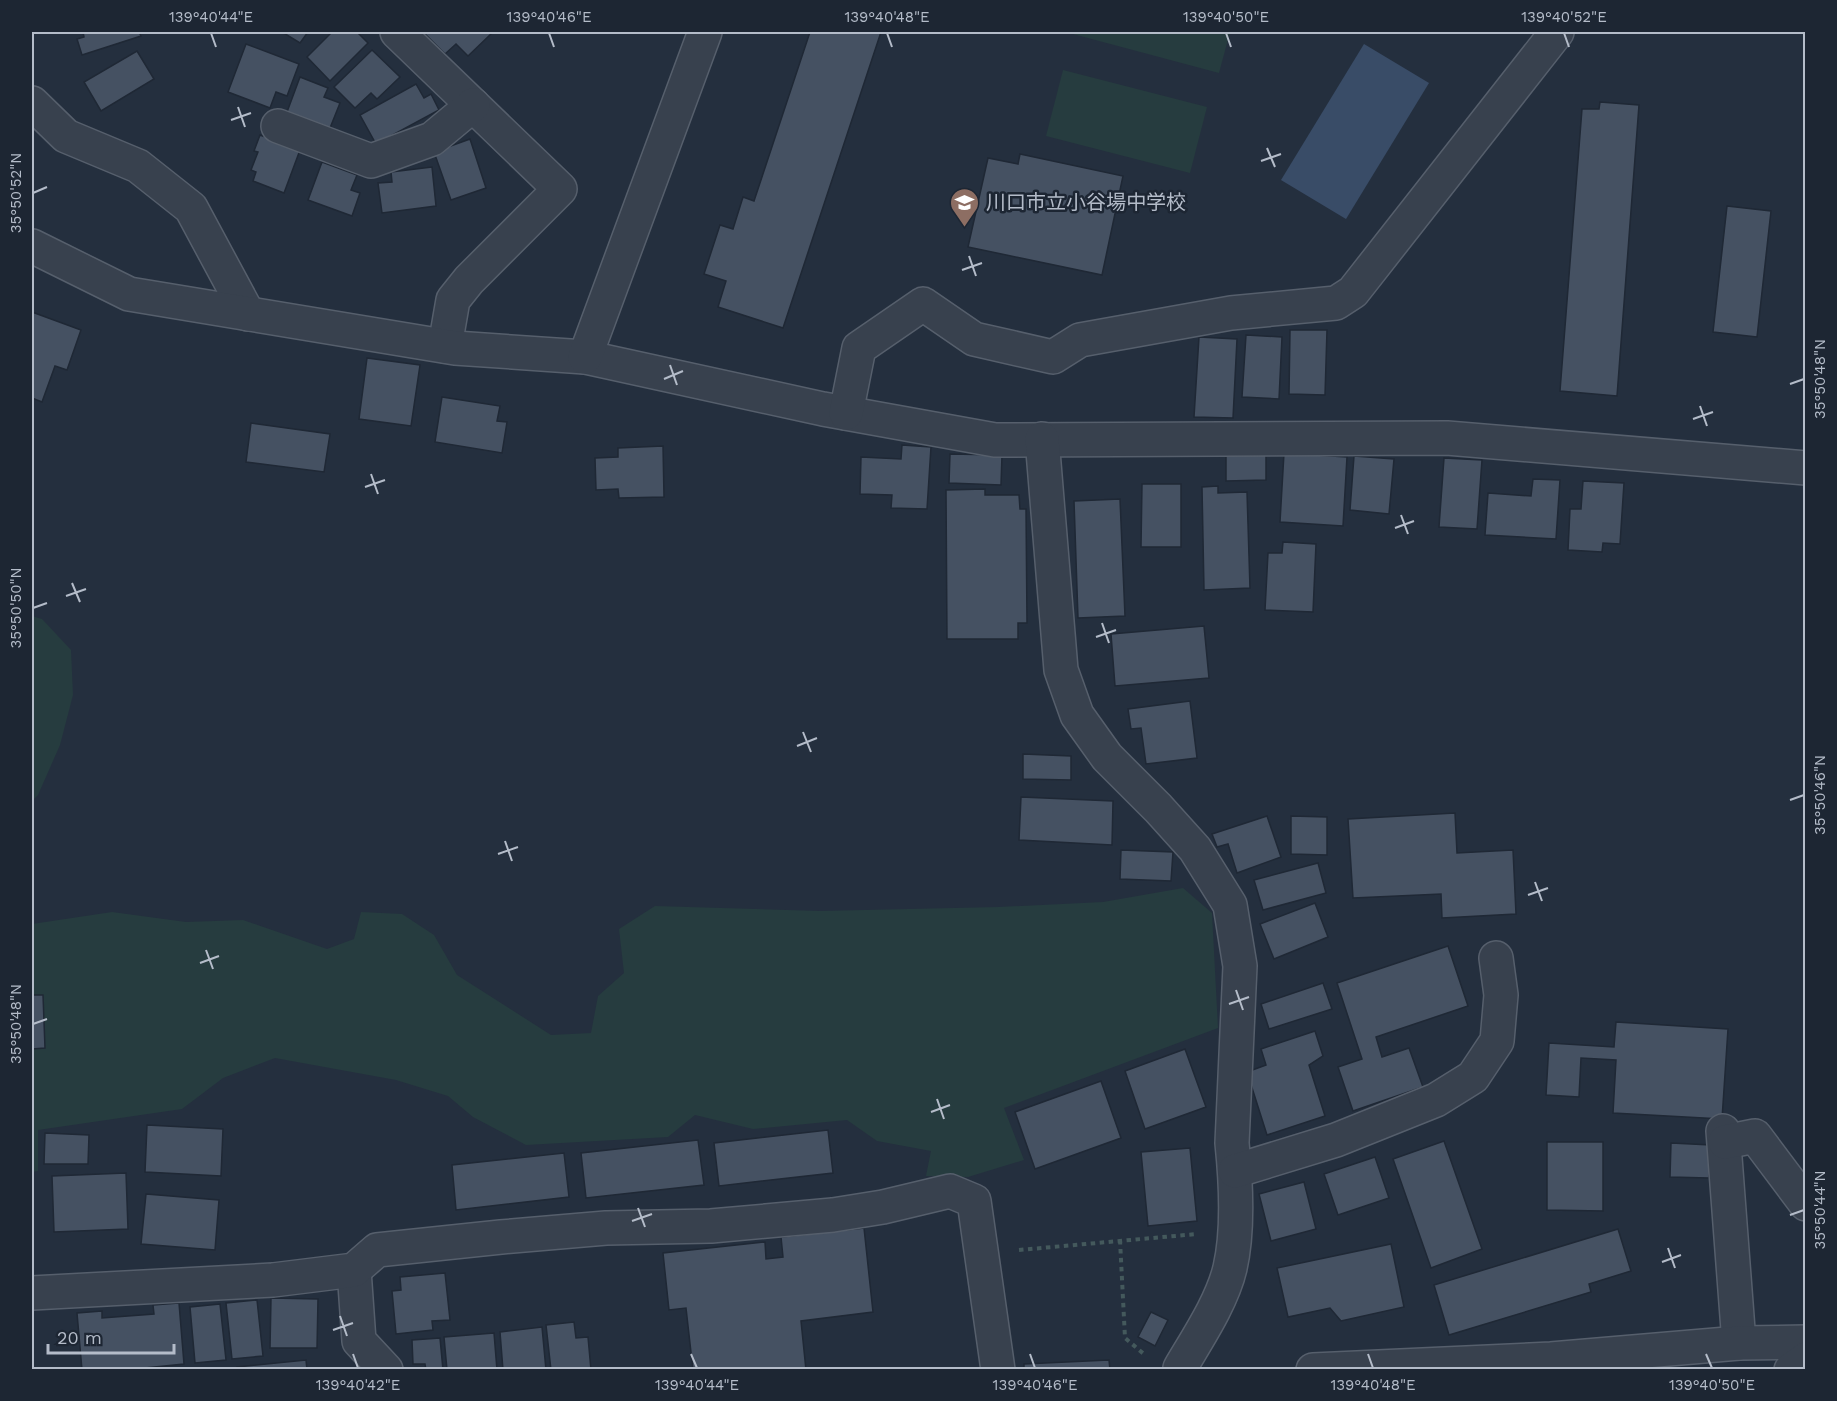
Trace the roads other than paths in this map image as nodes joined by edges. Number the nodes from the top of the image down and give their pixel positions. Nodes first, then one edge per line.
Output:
1 (397, 32) edge
2 (705, 32) edge
3 (1557, 32) edge
4 (32, 103) edge
5 (473, 105) junction
6 (278, 126) dead end
7 (32, 246) edge
8 (248, 314) junction
9 (445, 346) junction
10 (585, 357) junction
11 (846, 413) junction
12 (1042, 439) junction
13 (1806, 468) edge
14 (1496, 958) dead end
15 (1235, 1172) junction
16 (1806, 1204) edge
17 (354, 1270) junction
18 (32, 1293) edge
19 (1806, 1342) edge
20 (1739, 1343) junction
21 (1806, 1359) edge
22 (1181, 1369) edge
23 (386, 1370) edge
24 (998, 1370) edge
25 (1312, 1370) edge
26 (1791, 1370) edge

1 - 5 street
2 - 10 street
3 - 11 street
4 - 8 street
5 - 6 street
5 - 9 street
7 - 8 street
8 - 9 street
9 - 10 street
10 - 11 street
11 - 12 street
12 - 13 street
12 - 15 street
14 - 15 street
15 - 22 street
16 - 20 street
17 - 18 street
17 - 23 street
17 - 24 street
19 - 20 street
20 - 25 street
21 - 26 street

